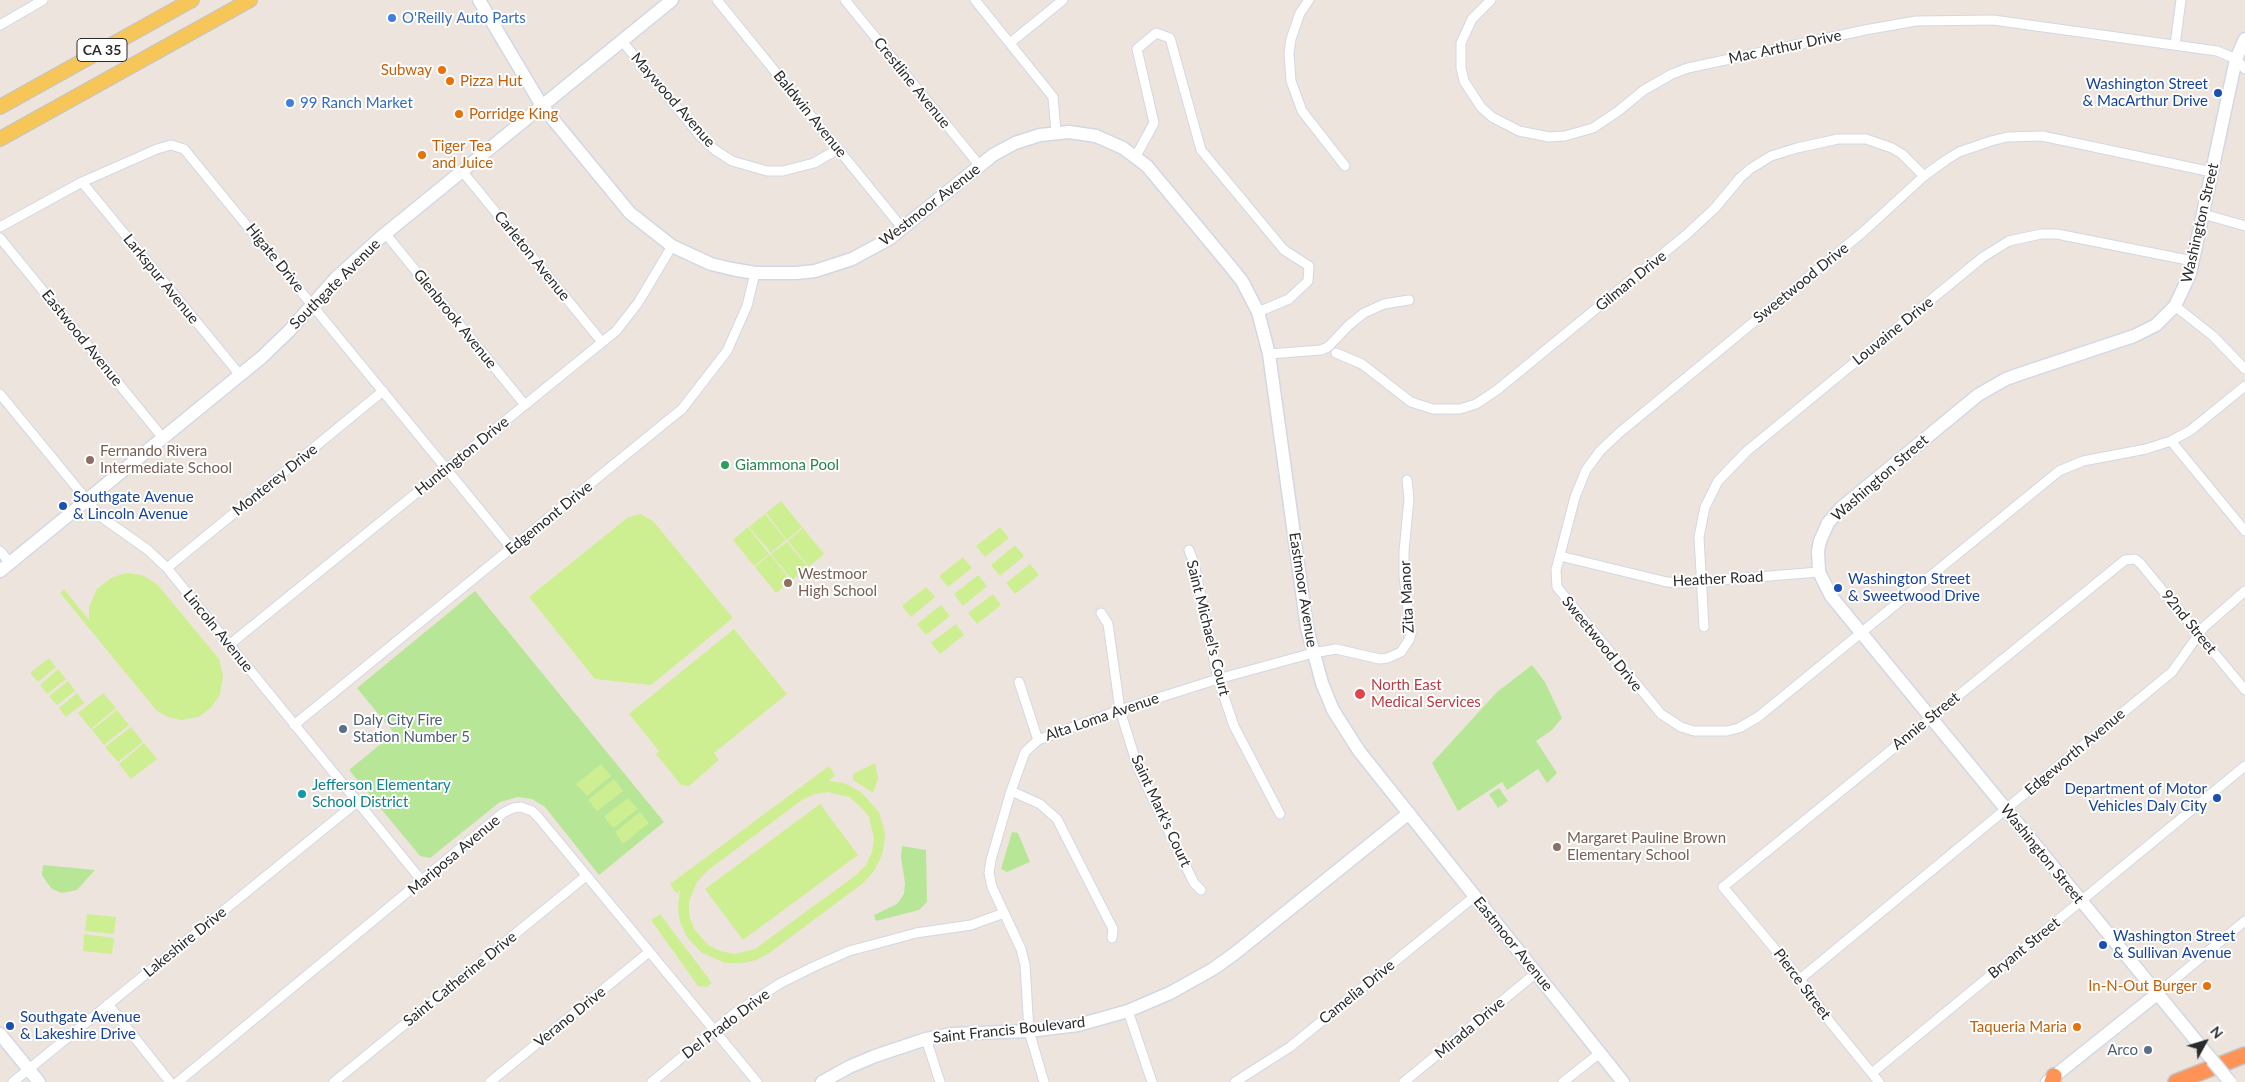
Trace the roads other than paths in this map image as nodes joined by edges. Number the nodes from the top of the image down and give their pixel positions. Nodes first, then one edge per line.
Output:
1 (43, 0) edge
2 (192, 0) edge
3 (250, 0) edge
4 (672, 0) edge
5 (717, 0) edge
6 (844, 0) edge
7 (975, 0) edge
8 (1063, 0) edge
9 (1308, 0) edge
10 (1491, 0) edge
11 (2181, 0) edge
12 (484, 2) edge
13 (0, 26) edge
14 (2245, 39) edge
15 (622, 41) junction
16 (1010, 43) junction
17 (2175, 45) junction
18 (2236, 58) junction
19 (2245, 69) edge
20 (542, 106) junction
21 (0, 107) edge
22 (1056, 132) junction
23 (0, 140) edge
24 (838, 149) junction
25 (1136, 156) junction
26 (980, 166) junction
27 (1345, 166) dead end
28 (462, 171) junction
29 (2212, 172) junction
30 (1924, 176) junction
31 (82, 182) junction
32 (2203, 214) junction
33 (2245, 226) edge
34 (0, 227) edge
35 (903, 229) junction
36 (385, 234) junction
37 (0, 238) edge
38 (672, 246) junction
39 (2193, 261) junction
40 (755, 273) junction
41 (1409, 300) dead end
42 (313, 304) junction
43 (2175, 306) junction
44 (1258, 312) junction
45 (602, 342) junction
46 (1332, 350) junction
47 (1269, 354) junction
48 (2245, 369) edge
49 (240, 375) junction
50 (2245, 386) edge
51 (383, 392) junction
52 (0, 394) edge
53 (525, 404) junction
54 (163, 438) junction
55 (2171, 442) junction
56 (446, 468) junction
57 (1407, 480) dead end
58 (86, 501) junction
59 (2245, 531) edge
60 (512, 549) junction
61 (1189, 550) dead end
62 (0, 551) edge
63 (1560, 556) junction
64 (2130, 558) joint
65 (5, 567) edge
66 (167, 568) junction
67 (1819, 572) junction
68 (1700, 581) junction
69 (2245, 591) edge
70 (1101, 613) dead end
71 (1704, 627) dead end
72 (1861, 634) junction
73 (2198, 634) junction
74 (229, 645) junction
75 (1313, 653) junction
76 (1218, 679) junction
77 (1019, 682) dead end
78 (2245, 690) edge
79 (1120, 710) junction
80 (1931, 718) junction
81 (294, 725) junction
82 (1038, 740) junction
83 (2245, 766) edge
84 (1011, 791) junction
85 (357, 802) junction
86 (2006, 809) junction
87 (1280, 814) dead end
88 (1409, 814) junction
89 (586, 876) junction
90 (422, 882) junction
91 (1723, 887) joint
92 (1201, 890) dead end
93 (1475, 896) junction
94 (2081, 901) junction
95 (1004, 913) junction
96 (2245, 922) edge
97 (1112, 938) dead end
98 (649, 952) junction
99 (1536, 973) junction
100 (1800, 978) junction
101 (2157, 994) junction
102 (108, 1004) junction
103 (1128, 1011) junction
104 (714, 1030) junction
105 (1029, 1030) junction
106 (0, 1034) edge
107 (926, 1039) junction
108 (1600, 1053) junction
109 (2245, 1056) edge
110 (28, 1069) junction
111 (1872, 1073) junction
112 (2051, 1080) edge
113 (13, 1082) edge
114 (39, 1082) edge
115 (170, 1082) edge
116 (178, 1082) edge
117 (334, 1082) edge
118 (490, 1082) edge
119 (652, 1082) edge
120 (757, 1082) edge
121 (822, 1082) edge
122 (940, 1082) edge
123 (1044, 1082) edge
124 (1152, 1082) edge
125 (1235, 1082) edge
126 (1404, 1082) edge
127 (1563, 1082) edge
128 (1623, 1082) edge
129 (1879, 1082) edge
130 (2176, 1082) edge
131 (2190, 1082) edge
132 (2230, 1082) edge

1 - 13 street
2 - 21 main road, CA 35
3 - 23 main road, CA 35
4 - 15 street, Southgate Avenue
5 - 24 street, Baldwin Avenue
6 - 26 street, Crestline Avenue
7 - 16 street
8 - 16 street
9 - 27 street
10 - 17 street, Mac Arthur Drive
11 - 17 street
12 - 20 street, Westmoor Avenue
14 - 18 street, Washington Street
15 - 20 street, Southgate Avenue
15 - 24 street, Maywood Avenue
16 - 22 street
17 - 18 street, Mac Arthur Drive
18 - 19 street
18 - 29 street, Washington Street
20 - 28 street, Southgate Avenue
20 - 38 street, Westmoor Avenue
22 - 25 street, Eastmoor Avenue
22 - 26 street, Westmoor Avenue
24 - 35 street, Baldwin Avenue
25 - 44 street, Eastmoor Avenue
25 - 44 street
26 - 35 street, Westmoor Avenue
28 - 36 street, Southgate Avenue
28 - 45 street, Carleton Avenue
29 - 30 street, Sweetwood Drive
29 - 32 street, Washington Street
30 - 46 street, Gilman Drive
30 - 63 street, Sweetwood Drive
31 - 34 street, Higate Drive
31 - 42 street, Higate Drive
31 - 49 street, Larkspur Avenue
32 - 33 street
32 - 39 street, Washington Street
35 - 40 street, Westmoor Avenue
36 - 42 street, Southgate Avenue
36 - 53 street, Glenbrook Avenue
37 - 54 street, Eastwood Avenue
38 - 40 street, Westmoor Avenue
38 - 45 street, Huntington Drive
39 - 43 street, Washington Street
39 - 68 street, Louvaine Drive
40 - 60 street, Edgemont Drive
41 - 46 street
42 - 49 street, Southgate Avenue
42 - 51 street, Higate Drive
43 - 48 street
43 - 67 street, Washington Street
44 - 47 street, Eastmoor Avenue
45 - 53 street, Huntington Drive
46 - 47 street
47 - 75 street, Eastmoor Avenue
49 - 54 street, Southgate Avenue
50 - 55 street, Sweetwood Drive
51 - 56 street, Higate Drive
51 - 66 street, Monterey Drive
52 - 58 street, Lincoln Avenue
53 - 56 street, Huntington Drive
54 - 58 street, Southgate Avenue
55 - 59 street
55 - 72 street, Sweetwood Drive
56 - 60 street, Higate Drive
56 - 74 street, Huntington Drive
57 - 75 street, Zita Manor
58 - 65 street, Southgate Avenue
58 - 66 street, Lincoln Avenue
60 - 81 street, Edgemont Drive
61 - 76 street, Saint Michael's Court
62 - 65 street
63 - 68 street, Heather Road
63 - 72 street, Sweetwood Drive
64 - 73 street, 92nd Street
64 - 80 street, Annie Street
66 - 74 street, Lincoln Avenue
67 - 68 street, Heather Road
67 - 72 street, Washington Street
68 - 71 street, Louvaine Drive
69 - 73 street, Edgeworth Avenue
70 - 79 street, Saint Mark's Court
72 - 80 street, Washington Street
73 - 78 street, 92nd Street
73 - 86 street, Edgeworth Avenue
74 - 81 street, Lincoln Avenue
75 - 76 street, Alta Loma Avenue
75 - 88 street, Eastmoor Avenue
76 - 79 street, Alta Loma Avenue
76 - 87 street, Saint Michael's Court
77 - 82 street
79 - 82 street, Alta Loma Avenue
79 - 92 street, Saint Mark's Court
80 - 86 street, Washington Street
80 - 91 street, Annie Street
81 - 85 street, Lincoln Avenue
82 - 84 street, Alta Loma Avenue
83 - 94 street, Bryant Street
84 - 95 street, Alta Loma Avenue
84 - 97 street
85 - 90 street, Lincoln Avenue
85 - 102 street, Lakeshire Drive
86 - 94 street, Washington Street
86 - 100 street, Edgeworth Avenue
88 - 93 street, Eastmoor Avenue
88 - 103 street, Saint Francis Boulevard
89 - 90 street, Mariposa Avenue
89 - 98 street, Mariposa Avenue
89 - 117 street, Saint Catherine Drive
90 - 116 street, Mariposa Avenue
91 - 100 street, Pierce Street
93 - 99 street, Eastmoor Avenue
93 - 125 street, Camelia Drive
94 - 101 street, Washington Street
94 - 111 street, Bryant Street
95 - 104 street, Del Prado Drive
95 - 105 street, Alta Loma Avenue
96 - 101 street
98 - 104 street, Mariposa Avenue
98 - 118 street, Verano Drive
99 - 108 street, Eastmoor Avenue
99 - 126 street, Mirada Drive
100 - 111 street, Pierce Street
101 - 112 street
101 - 132 street, Washington Street, bridge
102 - 110 street, Lakeshire Drive
102 - 115 street
103 - 105 street, Saint Francis Boulevard
103 - 124 street
104 - 119 street, Del Prado Drive
104 - 120 street, Mariposa Avenue
105 - 107 street, Saint Francis Boulevard
105 - 123 street, Alta Loma Avenue
106 - 110 street
107 - 121 street, Saint Francis Boulevard
107 - 122 street
108 - 127 street
108 - 128 street, Eastmoor Avenue
109 - 130 highway
109 - 131 highway
110 - 113 street, Lakeshire Drive
110 - 114 street
111 - 129 street, Pierce Street

